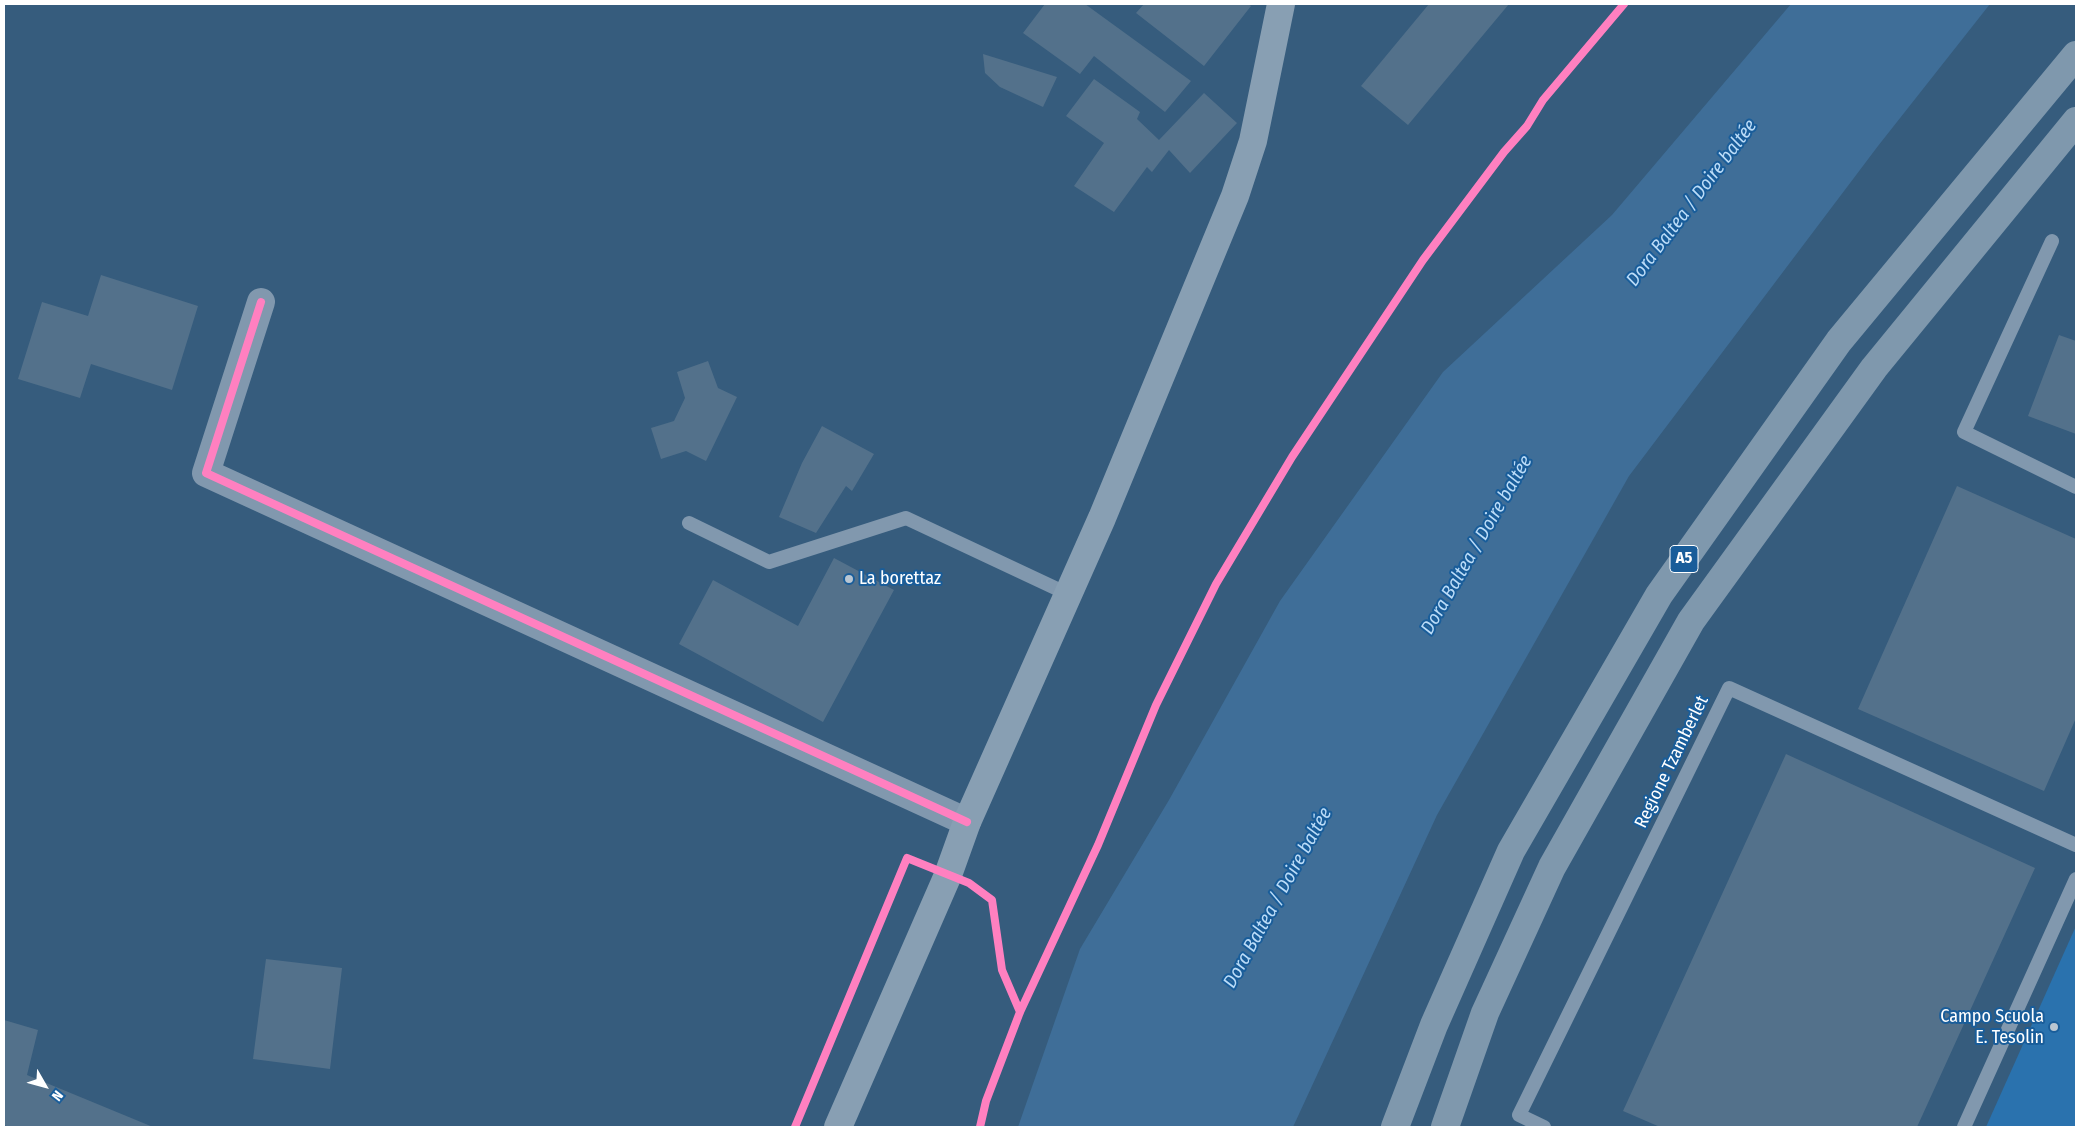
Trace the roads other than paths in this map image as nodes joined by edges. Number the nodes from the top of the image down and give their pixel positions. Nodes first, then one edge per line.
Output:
1 (1281, 4) edge
2 (2076, 56) edge
3 (2076, 122) edge
4 (2052, 242) dead end
5 (261, 302) dead end
6 (2076, 487) edge
7 (689, 523) dead end
8 (1068, 594) junction
9 (968, 822) junction
10 (2076, 845) edge
11 (2076, 879) edge
12 (838, 1127) edge
13 (1395, 1127) edge
14 (1445, 1127) edge
15 (1544, 1127) edge
16 (1964, 1127) edge

1 - 8 main road
2 - 13 highway, A5
3 - 14 highway, A5
4 - 6 lane
5 - 9 street
7 - 8 lane
8 - 9 main road
9 - 12 main road
10 - 15 lane, Regione Tzamberlet
11 - 16 lane

